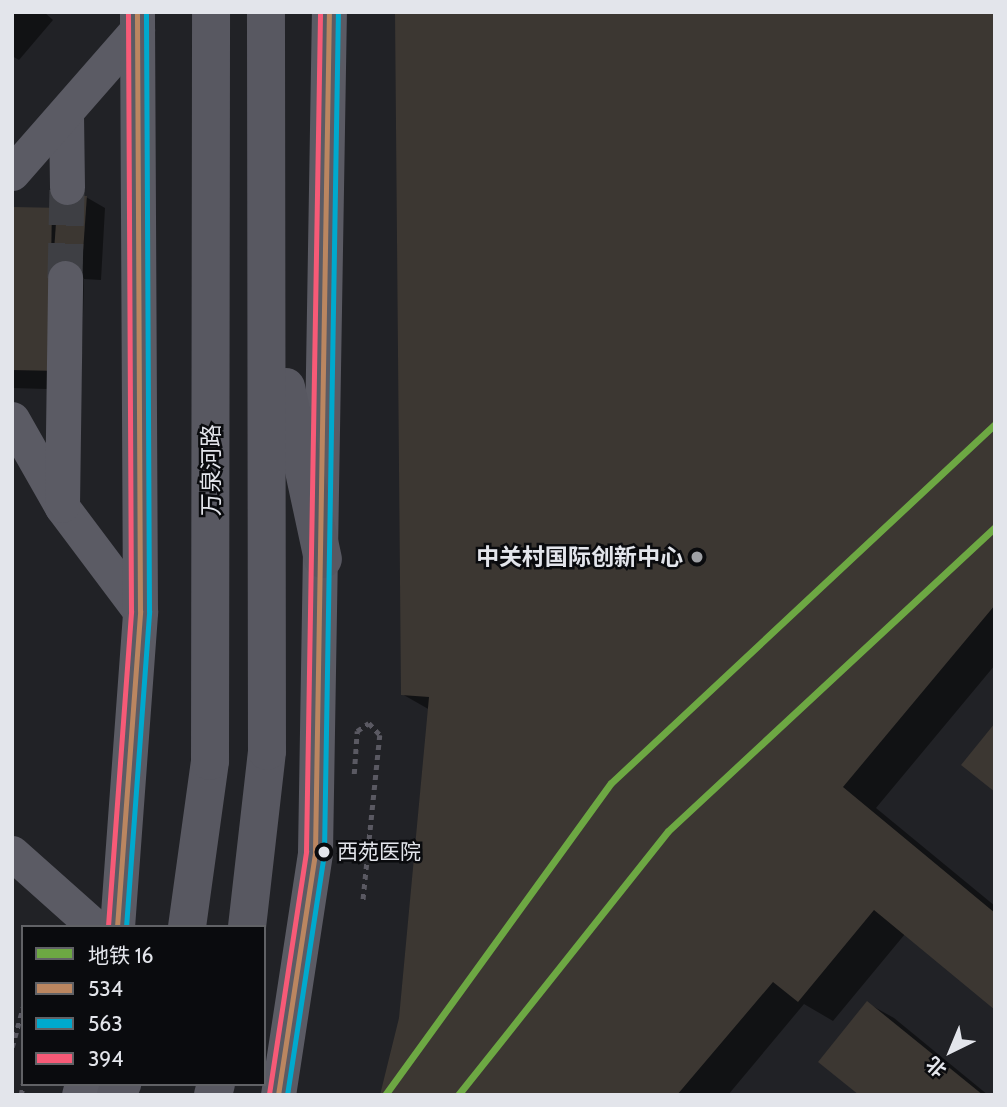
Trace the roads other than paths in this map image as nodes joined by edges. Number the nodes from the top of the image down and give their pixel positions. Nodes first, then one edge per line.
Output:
1 (211, 12) edge
2 (266, 12) edge
3 (329, 12) edge
4 (137, 21) edge
5 (66, 115) junction
6 (12, 173) edge
7 (67, 187) tunnel mouth
8 (65, 278) tunnel mouth
9 (271, 317) junction
10 (12, 418) edge
11 (62, 507) junction
12 (323, 559) junction
13 (140, 611) junction
14 (12, 853) edge
15 (93, 925) edge
16 (117, 925) edge
17 (187, 925) edge
18 (247, 925) edge
19 (278, 1095) edge

1 - 17 highway, 万泉河路
2 - 9 highway
3 - 12 street
4 - 5 street
4 - 13 street
5 - 6 street
5 - 7 street
8 - 11 street
9 - 12 highway
9 - 18 highway
10 - 11 street
11 - 13 street
12 - 19 street
13 - 16 street
14 - 15 street

